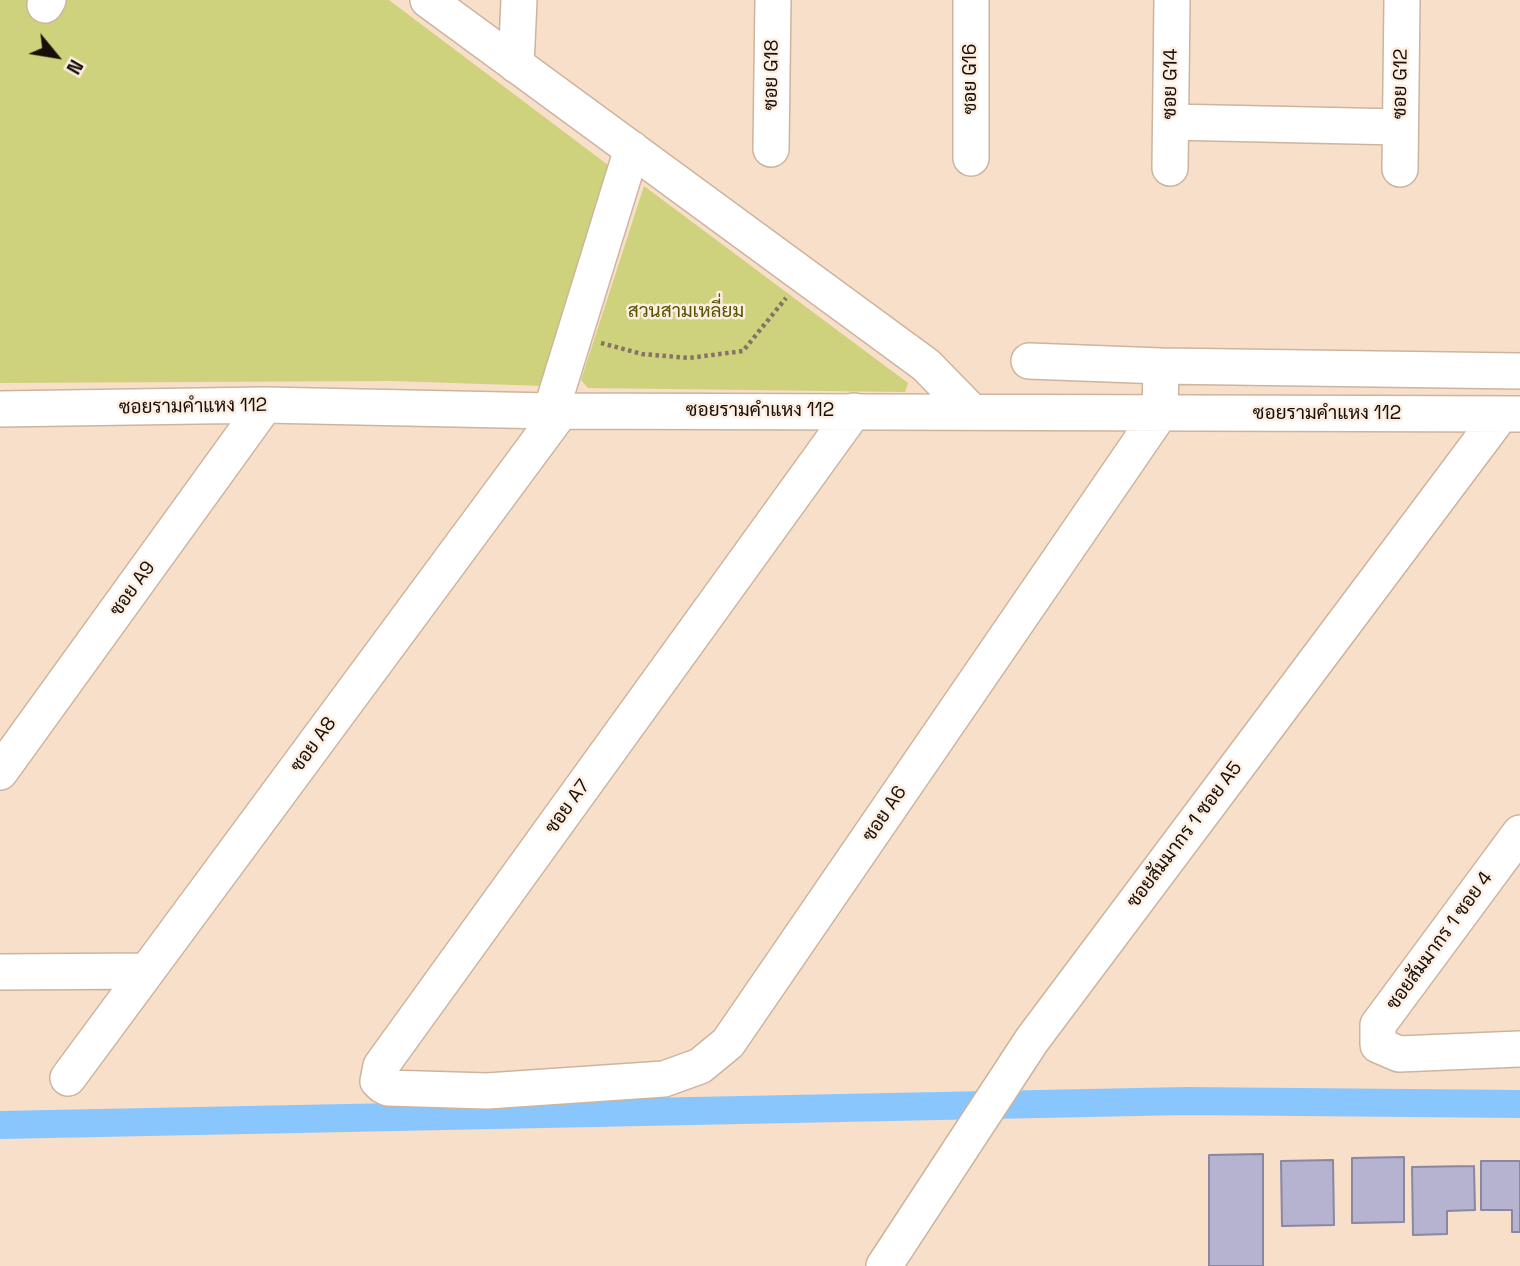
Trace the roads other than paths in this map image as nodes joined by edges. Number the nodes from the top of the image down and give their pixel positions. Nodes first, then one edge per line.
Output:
1 (428, 0) edge
2 (519, 0) edge
3 (772, 0) edge
4 (971, 0) edge
5 (1172, 0) edge
6 (1402, 0) edge
7 (516, 65) junction
8 (1171, 122) junction
9 (1400, 127) junction
10 (632, 149) junction
11 (771, 149) dead end
12 (971, 158) dead end
13 (1170, 168) dead end
14 (1401, 169) dead end
15 (1029, 362) dead end
16 (1161, 366) junction
17 (1520, 371) edge
18 (265, 405) junction
19 (0, 409) edge
20 (556, 411) junction
21 (854, 411) junction
22 (971, 411) junction
23 (1160, 413) junction
24 (1511, 414) edge
25 (0, 772) edge
26 (1520, 833) edge
27 (147, 971) junction
28 (0, 972) edge
29 (1516, 1049) edge
30 (68, 1078) dead end
31 (530, 1088) joint
32 (884, 1266) edge

1 - 7 street
2 - 7 street
3 - 11 street, ซอย G18
4 - 12 street, ซอย G16
5 - 8 street, ซอย G14
6 - 9 street, ซอย G12
7 - 10 street
8 - 9 street
8 - 13 street, ซอย G14
9 - 14 street, ซอย G12
10 - 20 street, ซอย A8
10 - 22 street
15 - 16 street
16 - 17 street
16 - 23 street
18 - 19 street, ซอยรามคำแหง 112
18 - 20 street, ซอยรามคำแหง 112
18 - 25 street, ซอย A9
20 - 21 street, ซอยรามคำแหง 112
20 - 27 street, ซอย A8
21 - 22 street, ซอยรามคำแหง 112
21 - 31 street, ซอย A7
22 - 23 street, ซอยรามคำแหง 112
23 - 24 street, ซอยรามคำแหง 112
23 - 31 street, ซอย A6
24 - 32 street, ซอยสัมมากร 1 ซอย A5
26 - 29 street, ซอยสัมมากร 1 ซอย 4
27 - 28 street
27 - 30 street, ซอย A8

